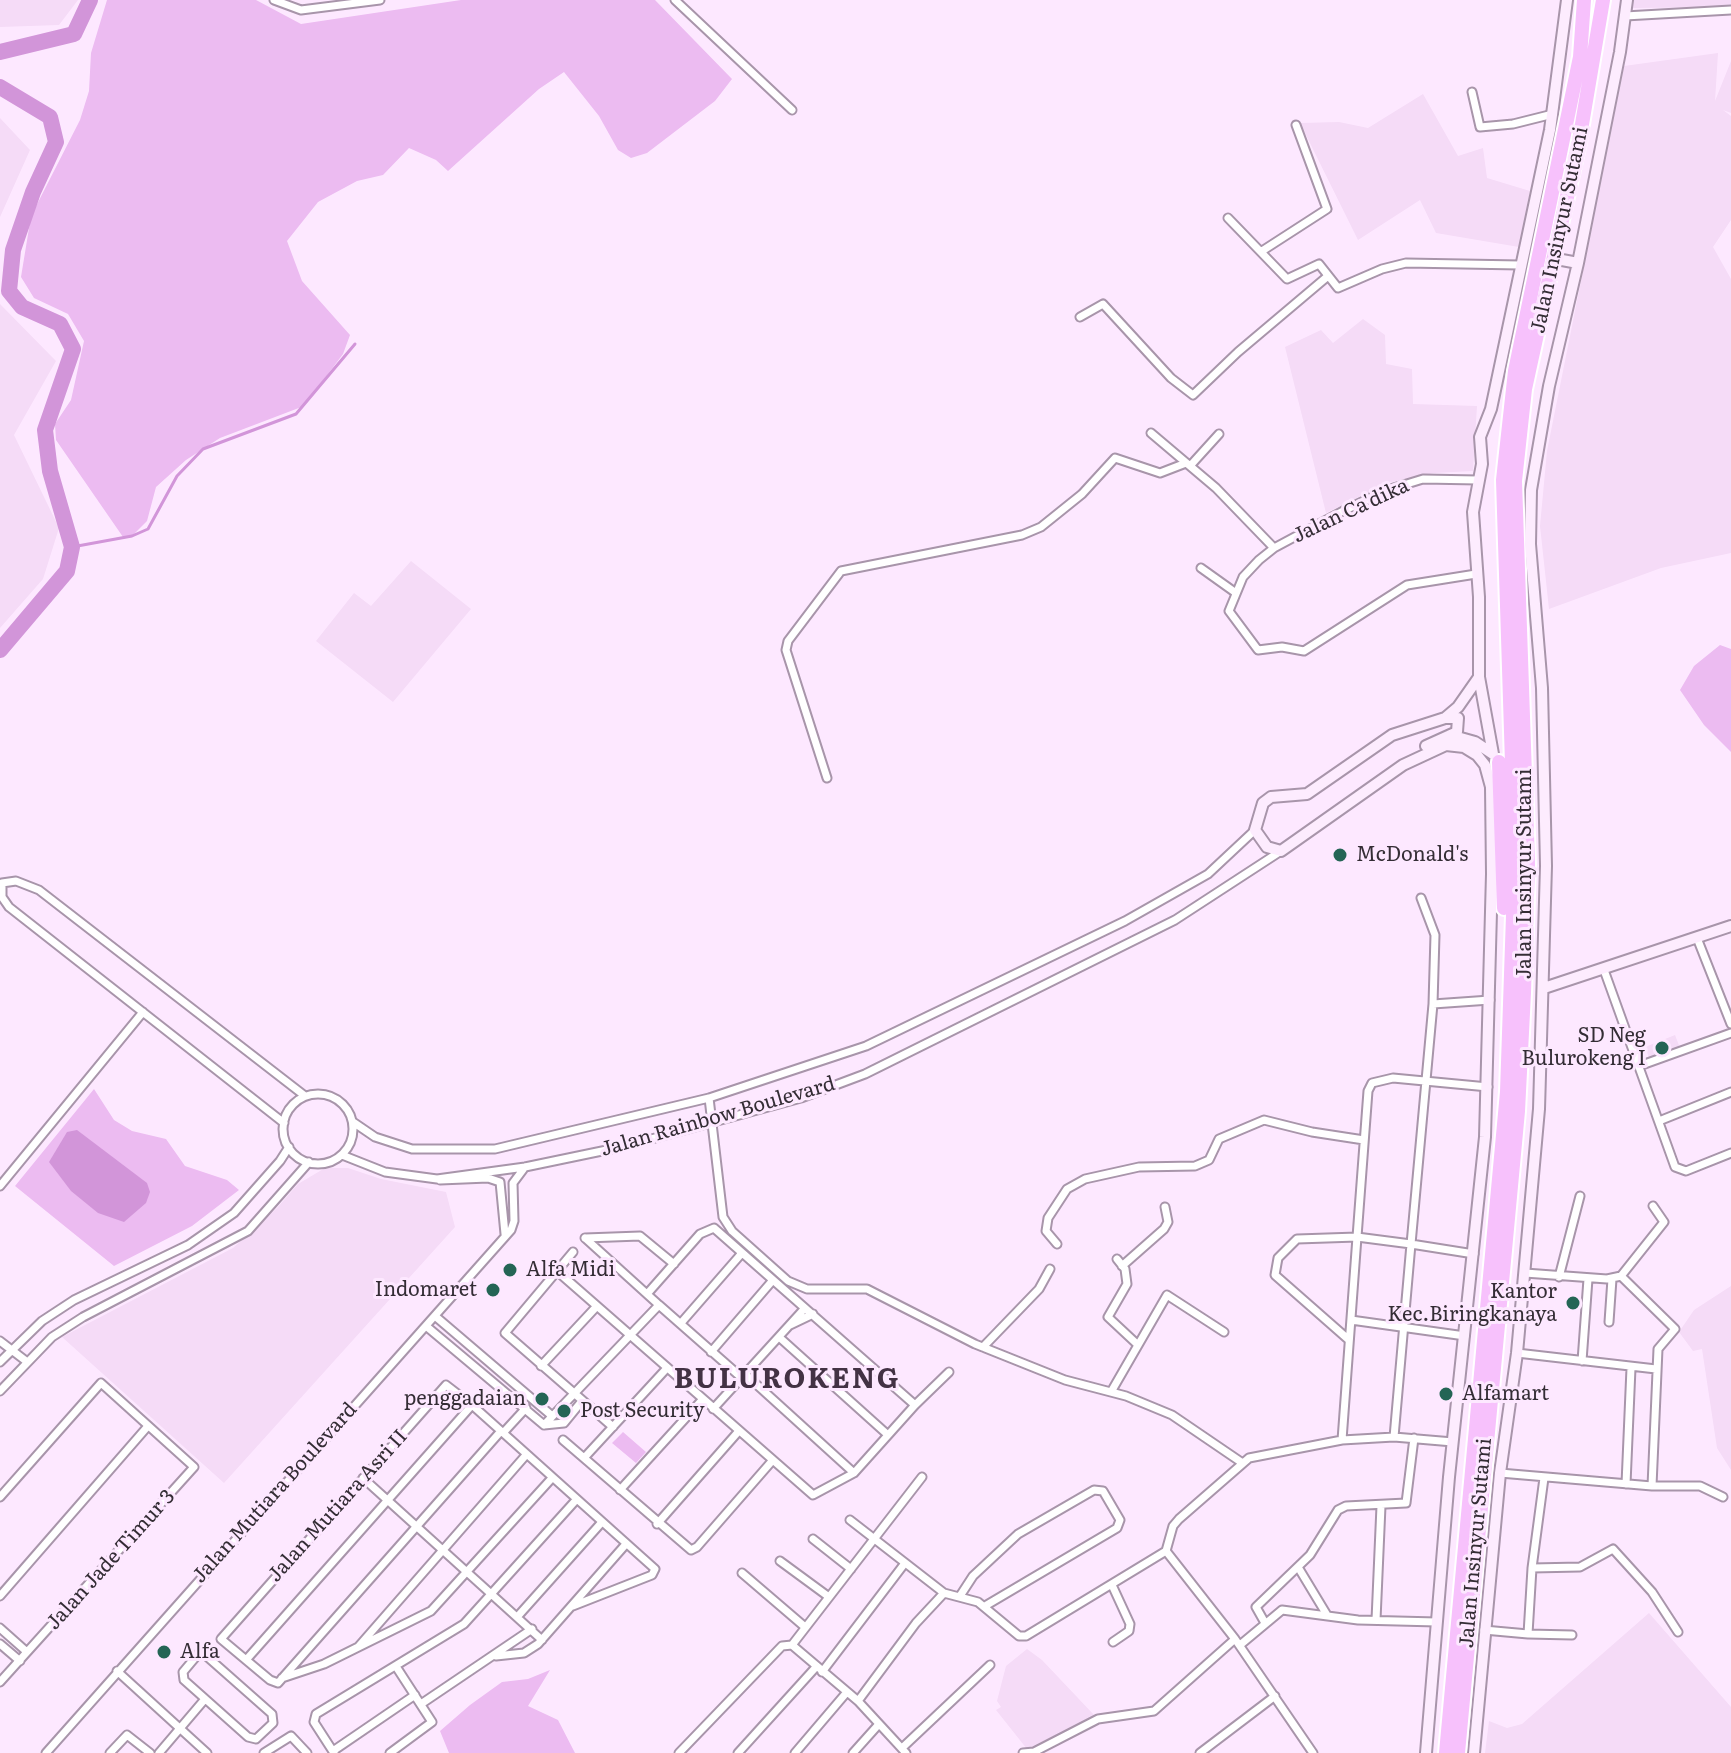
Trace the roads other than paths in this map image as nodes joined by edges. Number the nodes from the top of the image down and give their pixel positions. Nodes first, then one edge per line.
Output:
1 (274, 0) edge
2 (380, 0) edge
3 (675, 0) edge
4 (1567, 0) edge
5 (1584, 0) edge
6 (1603, 0) edge
7 (1627, 0) edge
8 (1731, 10) edge
9 (1625, 16) junction
10 (1472, 92) dead end
11 (792, 110) dead end
12 (1553, 114) junction
13 (1296, 125) dead end
14 (1228, 218) dead end
15 (1262, 251) junction
16 (1562, 260) dead end
17 (1578, 263) junction
18 (1520, 265) junction
19 (1328, 276) junction
20 (1080, 317) dead end
21 (1151, 433) dead end
22 (1219, 434) dead end
23 (1188, 464) junction
24 (1478, 480) junction
25 (1274, 548) junction
26 (1201, 568) dead end
27 (1476, 574) junction
28 (1236, 593) junction
29 (1479, 677) junction
30 (1445, 718) junction
31 (1450, 735) junction
32 (1496, 758) junction
33 (1403, 765) junction
34 (827, 778) dead end
35 (1255, 830) junction
36 (1281, 851) junction
37 (1421, 898) dead end
38 (1731, 926) edge
39 (1697, 938) junction
40 (1604, 970) junction
41 (1544, 988) junction
42 (1490, 1000) junction
43 (1433, 1004) junction
44 (143, 1012) junction
45 (1731, 1024) edge
46 (1731, 1033) edge
47 (1639, 1066) junction
48 (1426, 1081) junction
49 (1488, 1087) junction
50 (1507, 1092) junction
51 (1731, 1092) edge
52 (305, 1096) junction
53 (709, 1098) junction
54 (1659, 1121) junction
55 (353, 1122) junction
56 (714, 1122) junction
57 (284, 1123) junction
58 (1364, 1140) junction
59 (289, 1147) junction
60 (1731, 1153) edge
61 (342, 1155) junction
62 (309, 1162) junction
63 (525, 1167) junction
64 (437, 1179) junction
65 (0, 1186) edge
66 (1580, 1196) dead end
67 (1653, 1206) dead end
68 (1165, 1207) dead end
69 (505, 1234) junction
70 (1357, 1237) junction
71 (1057, 1244) dead end
72 (1411, 1244) junction
73 (573, 1252) dead end
74 (742, 1253) junction
75 (1474, 1254) junction
76 (674, 1264) junction
77 (1050, 1269) dead end
78 (557, 1271) junction
79 (1525, 1273) junction
80 (1621, 1276) junction
81 (1559, 1277) junction
82 (1588, 1279) junction
83 (1612, 1279) junction
84 (773, 1280) junction
85 (647, 1294) junction
86 (659, 1305) junction
87 (597, 1306) junction
88 (805, 1308) junction
89 (813, 1314) junction
90 (435, 1316) junction
91 (1351, 1320) junction
92 (1609, 1322) dead end
93 (681, 1323) junction
94 (790, 1325) junction
95 (426, 1326) junction
96 (1404, 1326) junction
97 (1224, 1332) dead end
98 (1465, 1336) junction
99 (632, 1337) junction
100 (779, 1337) junction
101 (1349, 1340) junction
102 (0, 1341) edge
103 (1138, 1345) junction
104 (471, 1347) junction
105 (983, 1347) junction
106 (11, 1350) junction
107 (711, 1352) junction
108 (1517, 1353) junction
109 (463, 1357) junction
110 (26, 1361) junction
111 (1582, 1361) junction
112 (0, 1362) edge
113 (541, 1366) junction
114 (667, 1368) junction
115 (1631, 1368) junction
116 (1656, 1369) junction
117 (498, 1370) junction
118 (949, 1372) dead end
119 (744, 1376) junction
120 (490, 1380) junction
121 (0, 1391) edge
122 (573, 1392) junction
123 (1111, 1392) junction
124 (533, 1399) junction
125 (702, 1400) junction
126 (582, 1401) junction
127 (472, 1405) junction
128 (915, 1405) junction
129 (525, 1409) junction
130 (713, 1409) junction
131 (551, 1415) junction
132 (544, 1425) junction
133 (148, 1426) junction
134 (613, 1427) junction
135 (502, 1432) junction
136 (738, 1432) junction
137 (888, 1435) junction
138 (1394, 1437) junction
139 (1414, 1438) junction
140 (563, 1440) dead end
141 (1342, 1440) junction
142 (1453, 1442) junction
143 (526, 1455) junction
144 (584, 1458) junction
145 (772, 1461) junction
146 (1241, 1462) junction
147 (854, 1473) junction
148 (1500, 1473) junction
149 (922, 1477) dead end
150 (363, 1478) junction
151 (552, 1478) junction
152 (1544, 1478) junction
153 (1626, 1484) junction
154 (1652, 1486) junction
155 (620, 1490) junction
156 (0, 1497) edge
157 (1723, 1497) dead end
158 (389, 1499) junction
159 (576, 1500) junction
160 (1381, 1506) junction
161 (850, 1520) dead end
162 (602, 1522) junction
163 (416, 1524) junction
164 (657, 1524) junction
165 (874, 1538) junction
166 (813, 1539) dead end
167 (626, 1544) junction
168 (444, 1549) junction
169 (1166, 1551) junction
170 (780, 1561) dead end
171 (905, 1563) junction
172 (1298, 1567) junction
173 (1532, 1568) junction
174 (851, 1569) junction
175 (468, 1571) junction
176 (742, 1573) dead end
177 (1112, 1585) junction
178 (944, 1593) junction
179 (493, 1594) junction
180 (0, 1596) edge
181 (960, 1596) junction
182 (829, 1597) junction
183 (573, 1606) junction
184 (985, 1606) junction
185 (1327, 1615) junction
186 (518, 1616) junction
187 (1376, 1620) junction
188 (1437, 1622) junction
189 (1265, 1623) junction
190 (805, 1627) junction
191 (0, 1628) edge
192 (532, 1629) junction
193 (1484, 1630) junction
194 (1678, 1632) dead end
195 (1528, 1634) junction
196 (1572, 1635) dead end
197 (542, 1640) junction
198 (1113, 1642) dead end
199 (1238, 1642) junction
200 (0, 1644) edge
201 (792, 1645) junction
202 (356, 1649) junction
203 (27, 1652) junction
204 (496, 1656) junction
205 (246, 1660) junction
206 (20, 1661) junction
207 (990, 1665) dead end
208 (397, 1668) junction
209 (819, 1670) junction
210 (117, 1671) junction
211 (282, 1678) junction
212 (0, 1682) edge
213 (847, 1692) junction
214 (415, 1695) junction
215 (1275, 1696) junction
216 (205, 1699) junction
217 (858, 1701) junction
218 (421, 1704) junction
219 (879, 1724) junction
220 (180, 1729) junction
221 (904, 1750) edge
222 (334, 1752) edge
223 (46, 1753) edge
224 (110, 1753) edge
225 (150, 1753) edge
226 (159, 1753) edge
227 (207, 1753) edge
228 (265, 1753) edge
229 (307, 1753) edge
230 (390, 1753) edge
231 (679, 1753) edge
232 (738, 1753) edge
233 (795, 1753) edge
234 (853, 1753) edge
235 (1023, 1753) edge
236 (1200, 1753) edge
237 (1313, 1753) edge
238 (1426, 1753) edge
239 (1446, 1753) edge
240 (1458, 1753) edge
241 (1474, 1753) edge

1 - 2 street
3 - 11 street
4 - 12 street
5 - 50 highway, Jalan Insinyur Sutami
6 - 240 highway, Jalan Insinyur Sutami
7 - 9 street
8 - 9 street
9 - 17 street
10 - 12 street
12 - 18 street
13 - 15 street
14 - 15 street
15 - 19 street
16 - 17 street
17 - 41 street
18 - 19 street
18 - 24 street
19 - 20 street
21 - 23 street
22 - 23 street
23 - 25 street
23 - 34 street
24 - 25 street, Jalan Ca'dika
24 - 27 street
25 - 28 street, Jalan Ca'dika
26 - 28 street
27 - 28 street
27 - 29 street
29 - 30 street
29 - 32 street
30 - 31 street
30 - 35 street
31 - 32 street
31 - 33 street
32 - 50 highway
33 - 36 street
33 - 42 street
35 - 36 street
35 - 53 street
36 - 56 street, Jalan Rainbow Boulevard
37 - 43 street
38 - 39 street
39 - 40 street
39 - 45 street
40 - 41 street
40 - 47 street
41 - 79 street
42 - 43 street
42 - 49 street
43 - 48 street
44 - 52 street
44 - 57 street
44 - 65 street
46 - 47 street
47 - 54 street
48 - 49 street
48 - 58 street
48 - 72 street
49 - 75 street
50 - 239 highway, Jalan Insinyur Sutami
51 - 54 street
52 - 55 street
52 - 57 street
53 - 55 street
53 - 56 street
54 - 60 street
55 - 61 street
56 - 63 street, Jalan Rainbow Boulevard
56 - 105 street
57 - 59 street
58 - 70 street
58 - 71 street
59 - 62 street
59 - 106 street
61 - 62 street
61 - 64 street, Jalan Rainbow Boulevard
62 - 110 street
63 - 64 street, Jalan Rainbow Boulevard
63 - 69 street, Jalan Mutiara Boulevard
64 - 69 street
66 - 81 street
67 - 80 street
68 - 103 street
69 - 90 street, Jalan Mutiara Boulevard
70 - 72 street
70 - 91 street
70 - 101 street
72 - 75 street
72 - 96 street
73 - 78 street
74 - 76 street
74 - 84 street
74 - 93 street
75 - 98 street
76 - 85 street
76 - 85 street
77 - 105 street
78 - 87 street
78 - 113 street
79 - 81 street
79 - 108 street
80 - 83 street
80 - 116 street
81 - 82 street
82 - 83 street
82 - 111 street
83 - 92 street
84 - 88 street
84 - 107 street
85 - 86 street
86 - 93 street
86 - 99 street
87 - 99 street
87 - 113 street
88 - 89 street
88 - 94 street
89 - 94 street
89 - 128 street
90 - 95 street, Jalan Mutiara Boulevard
90 - 104 street
91 - 96 street
91 - 101 street
93 - 107 street
94 - 100 street
95 - 109 street
95 - 210 street, Jalan Mutiara Boulevard
96 - 98 street
96 - 138 street
97 - 103 street
98 - 142 street
99 - 114 street
99 - 122 street
100 - 119 street
100 - 137 street
101 - 141 street
102 - 106 street
103 - 123 street
104 - 109 street
104 - 117 street
105 - 123 street
106 - 110 street
106 - 112 street
107 - 119 street
108 - 111 street
108 - 148 street
109 - 120 street
110 - 121 street
111 - 115 street
113 - 122 street
114 - 125 street
114 - 134 street
115 - 116 street
115 - 153 street
116 - 154 street
117 - 120 street
117 - 124 street
118 - 128 street
119 - 130 street
119 - 147 street
120 - 129 street
122 - 126 street
122 - 131 street
123 - 146 street
124 - 129 street
124 - 131 street
125 - 130 street
125 - 155 street
126 - 132 street
126 - 134 street
127 - 135 street
127 - 150 street, Jalan Mutiara Asri II
127 - 158 street
128 - 137 street
129 - 132 street
129 - 135 street
130 - 136 street
131 - 132 street
133 - 156 street
133 - 180 street
133 - 203 street, Jalan Jade Timur 3
134 - 144 street
135 - 143 street
135 - 163 street
136 - 145 street
136 - 164 street
137 - 147 street
138 - 139 street
138 - 141 street
139 - 142 street
139 - 160 street
140 - 144 street
141 - 146 street
142 - 188 street
143 - 151 street
143 - 168 street
144 - 155 street
145 - 147 street
145 - 164 street
146 - 169 street
148 - 152 street
148 - 193 street
149 - 165 street
150 - 158 street
150 - 205 street, Jalan Mutiara Asri II
151 - 159 street
151 - 175 street
152 - 153 street
152 - 173 street
153 - 154 street
154 - 157 street
155 - 164 street
158 - 163 street
158 - 205 street
159 - 162 street
159 - 179 street
160 - 172 street
160 - 187 street
161 - 165 street
162 - 167 street
162 - 186 street
163 - 168 street
163 - 211 street
165 - 171 street
165 - 174 street
166 - 174 street
167 - 183 street
167 - 183 street
168 - 175 street
168 - 202 street
169 - 177 street
169 - 199 street
170 - 182 street
171 - 178 street
171 - 209 street
172 - 185 street
172 - 189 street
173 - 194 street
173 - 195 street
174 - 182 street
175 - 179 street
175 - 202 street
176 - 190 street
177 - 184 street
177 - 198 street
178 - 181 street
178 - 217 street
179 - 186 street
179 - 208 street
181 - 184 street
181 - 184 street
182 - 190 street
183 - 197 street
185 - 187 street
185 - 189 street
186 - 192 street
187 - 188 street
188 - 238 street
189 - 199 street
190 - 201 street
191 - 203 street
192 - 197 street
192 - 204 street
193 - 195 street
193 - 241 street
195 - 196 street
197 - 204 street
199 - 215 street
199 - 235 street
200 - 206 street
201 - 209 street
201 - 231 street
202 - 211 street
203 - 206 street, Jalan Jade Timur 3
204 - 218 street
205 - 211 street
206 - 212 street, Jalan Jade Timur 3
207 - 221 street
208 - 214 street
208 - 222 street
209 - 213 street
209 - 232 street
210 - 220 street
210 - 223 street, Jalan Mutiara Boulevard
213 - 217 street
213 - 233 street
214 - 218 street
214 - 222 street
215 - 236 street
215 - 237 street
216 - 216 street
216 - 220 street
217 - 219 street
218 - 230 street
219 - 221 street
219 - 234 street
220 - 226 street
220 - 227 street
224 - 225 street
228 - 229 street

